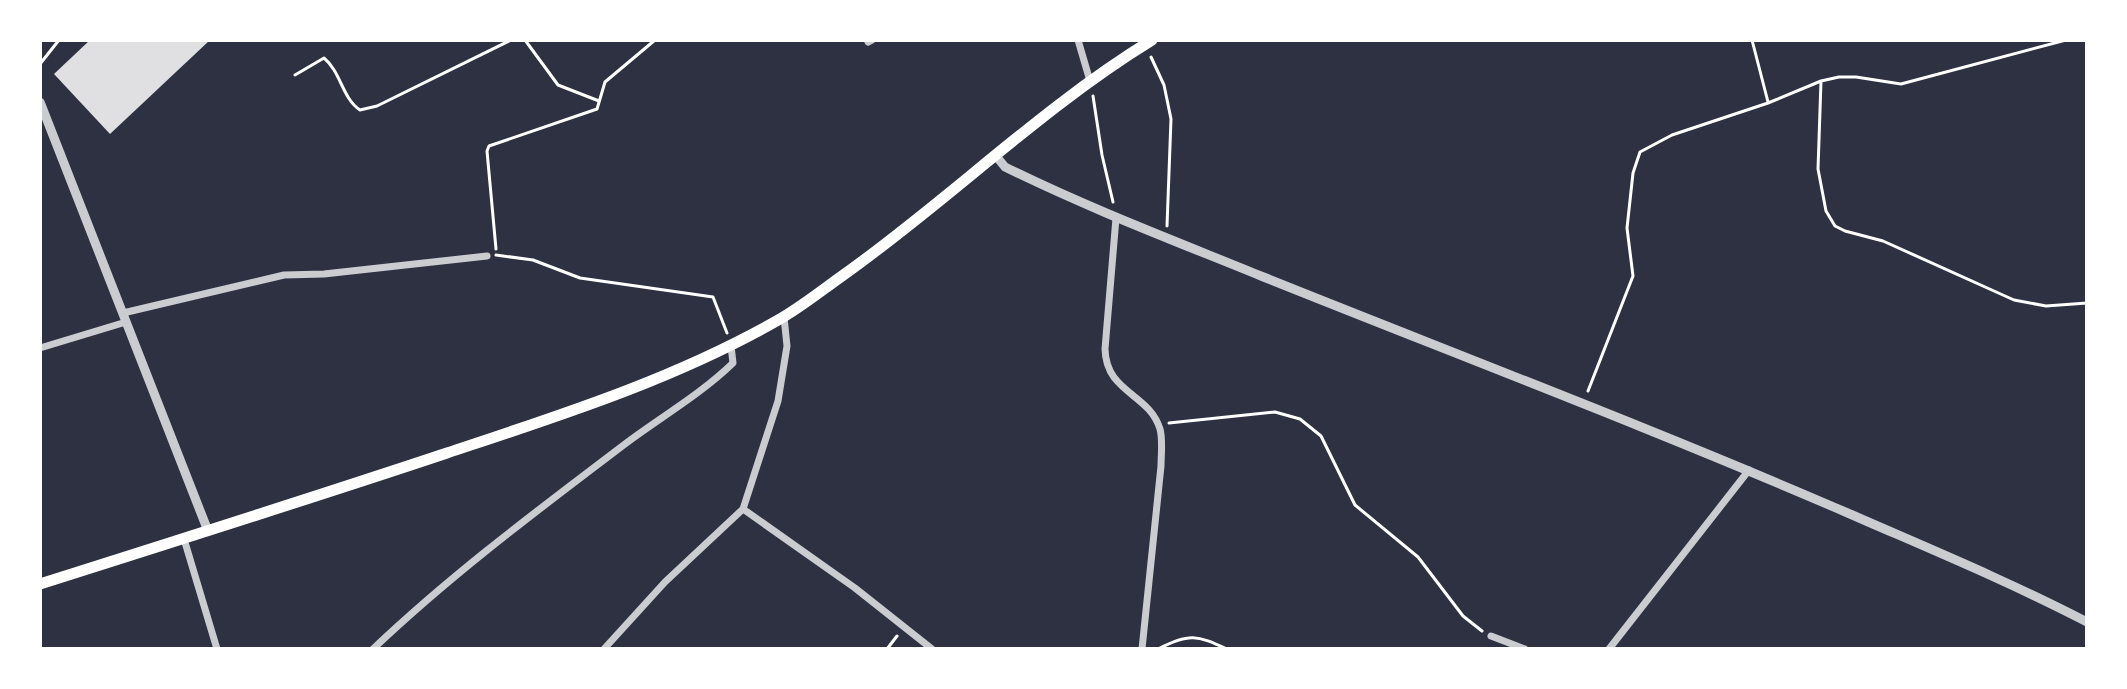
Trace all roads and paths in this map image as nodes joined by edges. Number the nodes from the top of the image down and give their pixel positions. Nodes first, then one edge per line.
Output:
1 (59, 40) edge
2 (511, 40) edge
3 (525, 40) edge
4 (655, 40) edge
5 (1078, 40) edge
6 (1752, 40) edge
7 (2066, 40) edge
8 (1149, 42) edge
9 (40, 64) edge
10 (295, 75) dead end
11 (1090, 81) junction
12 (1821, 81) junction
13 (599, 101) junction
14 (40, 102) edge
15 (1768, 103) junction
16 (996, 156) junction
17 (1116, 218) junction
18 (1166, 238) junction
19 (492, 256) junction
20 (2087, 303) edge
21 (784, 317) junction
22 (125, 318) junction
23 (731, 346) junction
24 (40, 348) edge
25 (1584, 403) junction
26 (1157, 423) junction
27 (1749, 470) junction
28 (743, 509) junction
29 (208, 531) junction
30 (184, 539) junction
31 (40, 584) edge
32 (2087, 622) edge
33 (904, 627) junction
34 (1491, 636) joint
35 (217, 649) edge
36 (373, 649) edge
37 (604, 649) edge
38 (887, 649) edge
39 (932, 649) edge
40 (1142, 649) edge
41 (1158, 649) edge
42 (1227, 649) edge
43 (1525, 649) edge
44 (1609, 649) edge

1 - 9 path
2 - 10 path
3 - 13 path
4 - 13 path
5 - 11 street
6 - 15 path
7 - 12 path
8 - 11 main road
8 - 18 path
11 - 16 main road
11 - 17 path
12 - 15 path
12 - 20 path
13 - 19 path
14 - 22 street
15 - 25 path
16 - 17 street
16 - 21 main road
17 - 18 street
17 - 26 street
18 - 25 street
19 - 22 street
19 - 23 path
21 - 23 main road
21 - 28 street
22 - 24 street
22 - 29 street
23 - 29 main road
23 - 36 street
25 - 27 street
26 - 34 path
26 - 40 street
27 - 32 street
27 - 44 street
28 - 33 street
28 - 37 street
29 - 30 main road
30 - 31 main road
30 - 35 street
33 - 38 path
33 - 39 street
34 - 43 street
41 - 42 path

